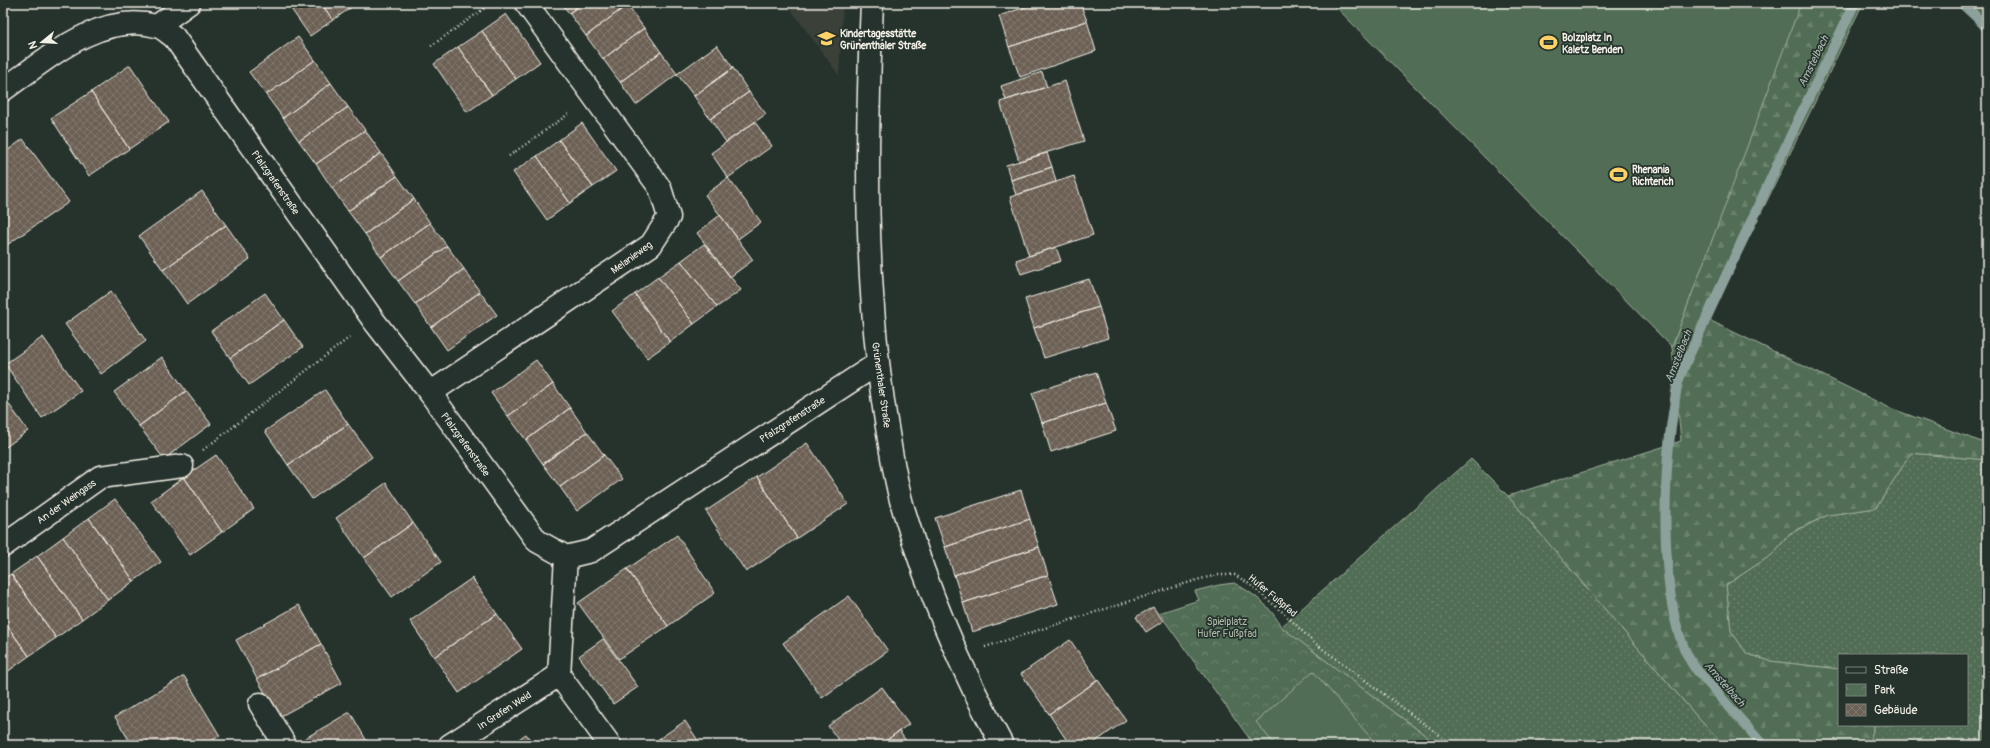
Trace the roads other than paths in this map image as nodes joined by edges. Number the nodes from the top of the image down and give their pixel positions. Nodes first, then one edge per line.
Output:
1 (189, 3) edge
2 (526, 3) edge
3 (872, 3) edge
4 (157, 26) junction
5 (3, 90) edge
6 (877, 364) junction
7 (430, 393) junction
8 (182, 466) road end
9 (3, 546) edge
10 (566, 557) junction
11 (559, 675) junction
12 (260, 704) dead end
13 (285, 745) edge
14 (450, 745) edge
15 (610, 745) edge
16 (1002, 745) edge

1 - 4 street
2 - 7 street, Melanieweg
3 - 6 street, Grünenthaler Straße
4 - 5 street, Pfalzgrafenstraße
4 - 7 street, Pfalzgrafenstraße
6 - 10 street, Pfalzgrafenstraße
6 - 16 street, Grünenthaler Straße
7 - 10 street, Pfalzgrafenstraße
8 - 9 street, An der Weingass
10 - 11 street
11 - 14 street, In Grafen Weid
11 - 15 street
12 - 13 street

